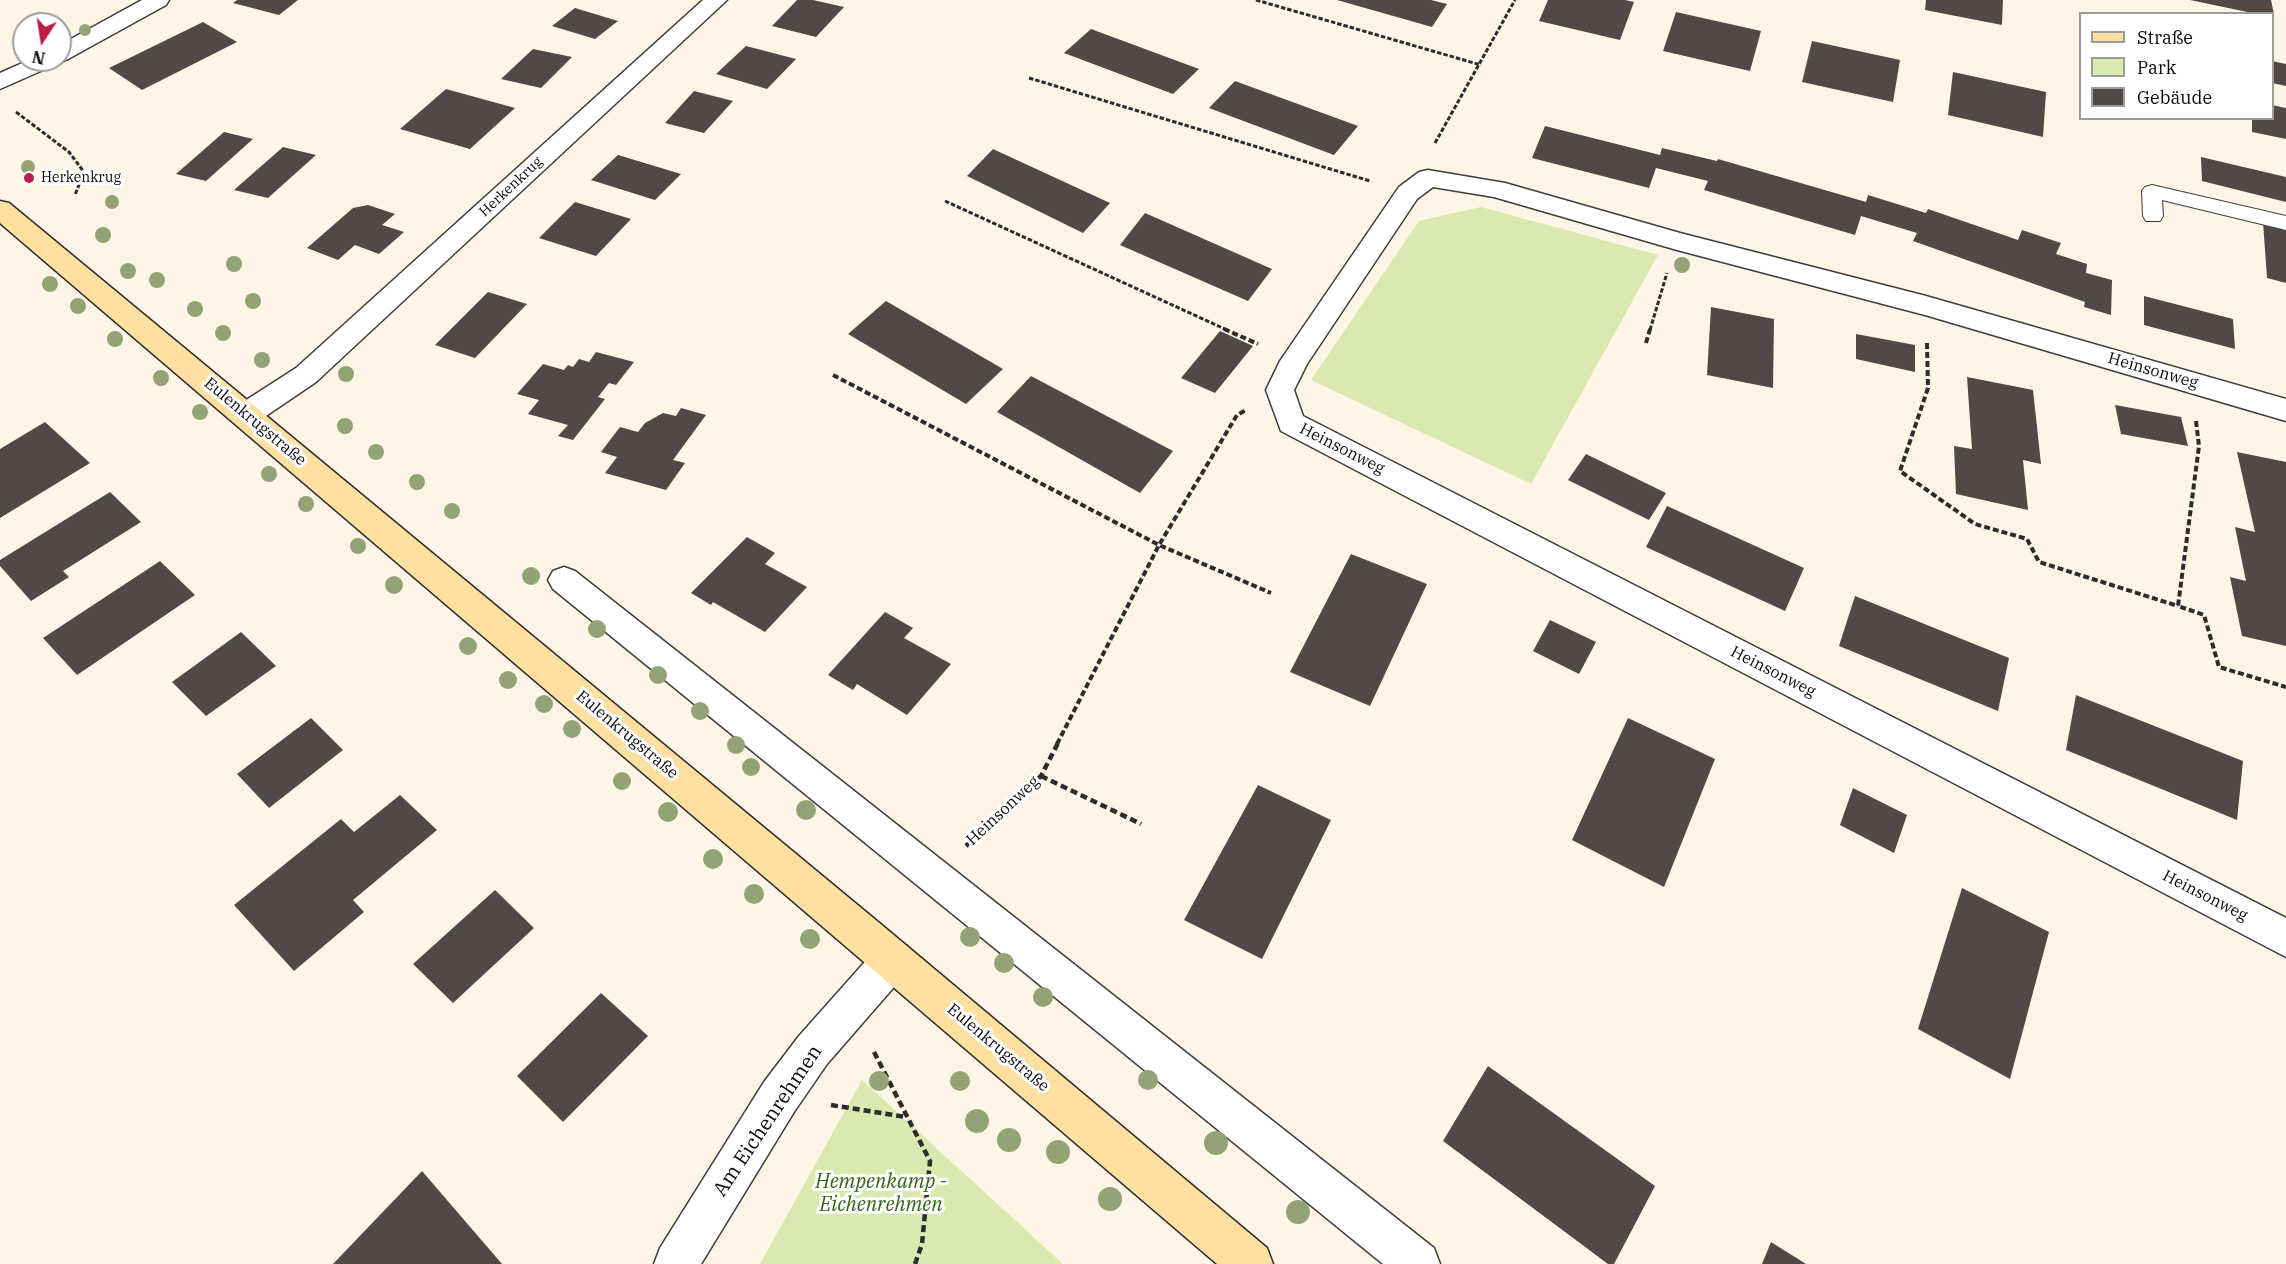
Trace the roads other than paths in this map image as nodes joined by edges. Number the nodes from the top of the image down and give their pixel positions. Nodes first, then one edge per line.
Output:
1 (158, 0) edge
2 (716, 0) edge
3 (72, 47) edge
4 (22, 72) edge
5 (0, 82) edge
6 (0, 208) edge
7 (2153, 216) dead end
8 (2286, 223) edge
9 (2286, 410) edge
10 (247, 414) junction
11 (564, 580) dead end
12 (2286, 938) edge
13 (893, 959) junction
14 (676, 1264) edge
15 (1251, 1264) edge
16 (1418, 1264) edge

1 - 3 street
2 - 10 street, Herkenkrug
4 - 5 street
6 - 10 main road, Eulenkrugstraße
7 - 8 lane
9 - 12 street, Heinsonweg
10 - 13 main road, Eulenkrugstraße
11 - 16 street
13 - 14 street, Am Eichenrehmen
13 - 15 main road, Eulenkrugstraße

